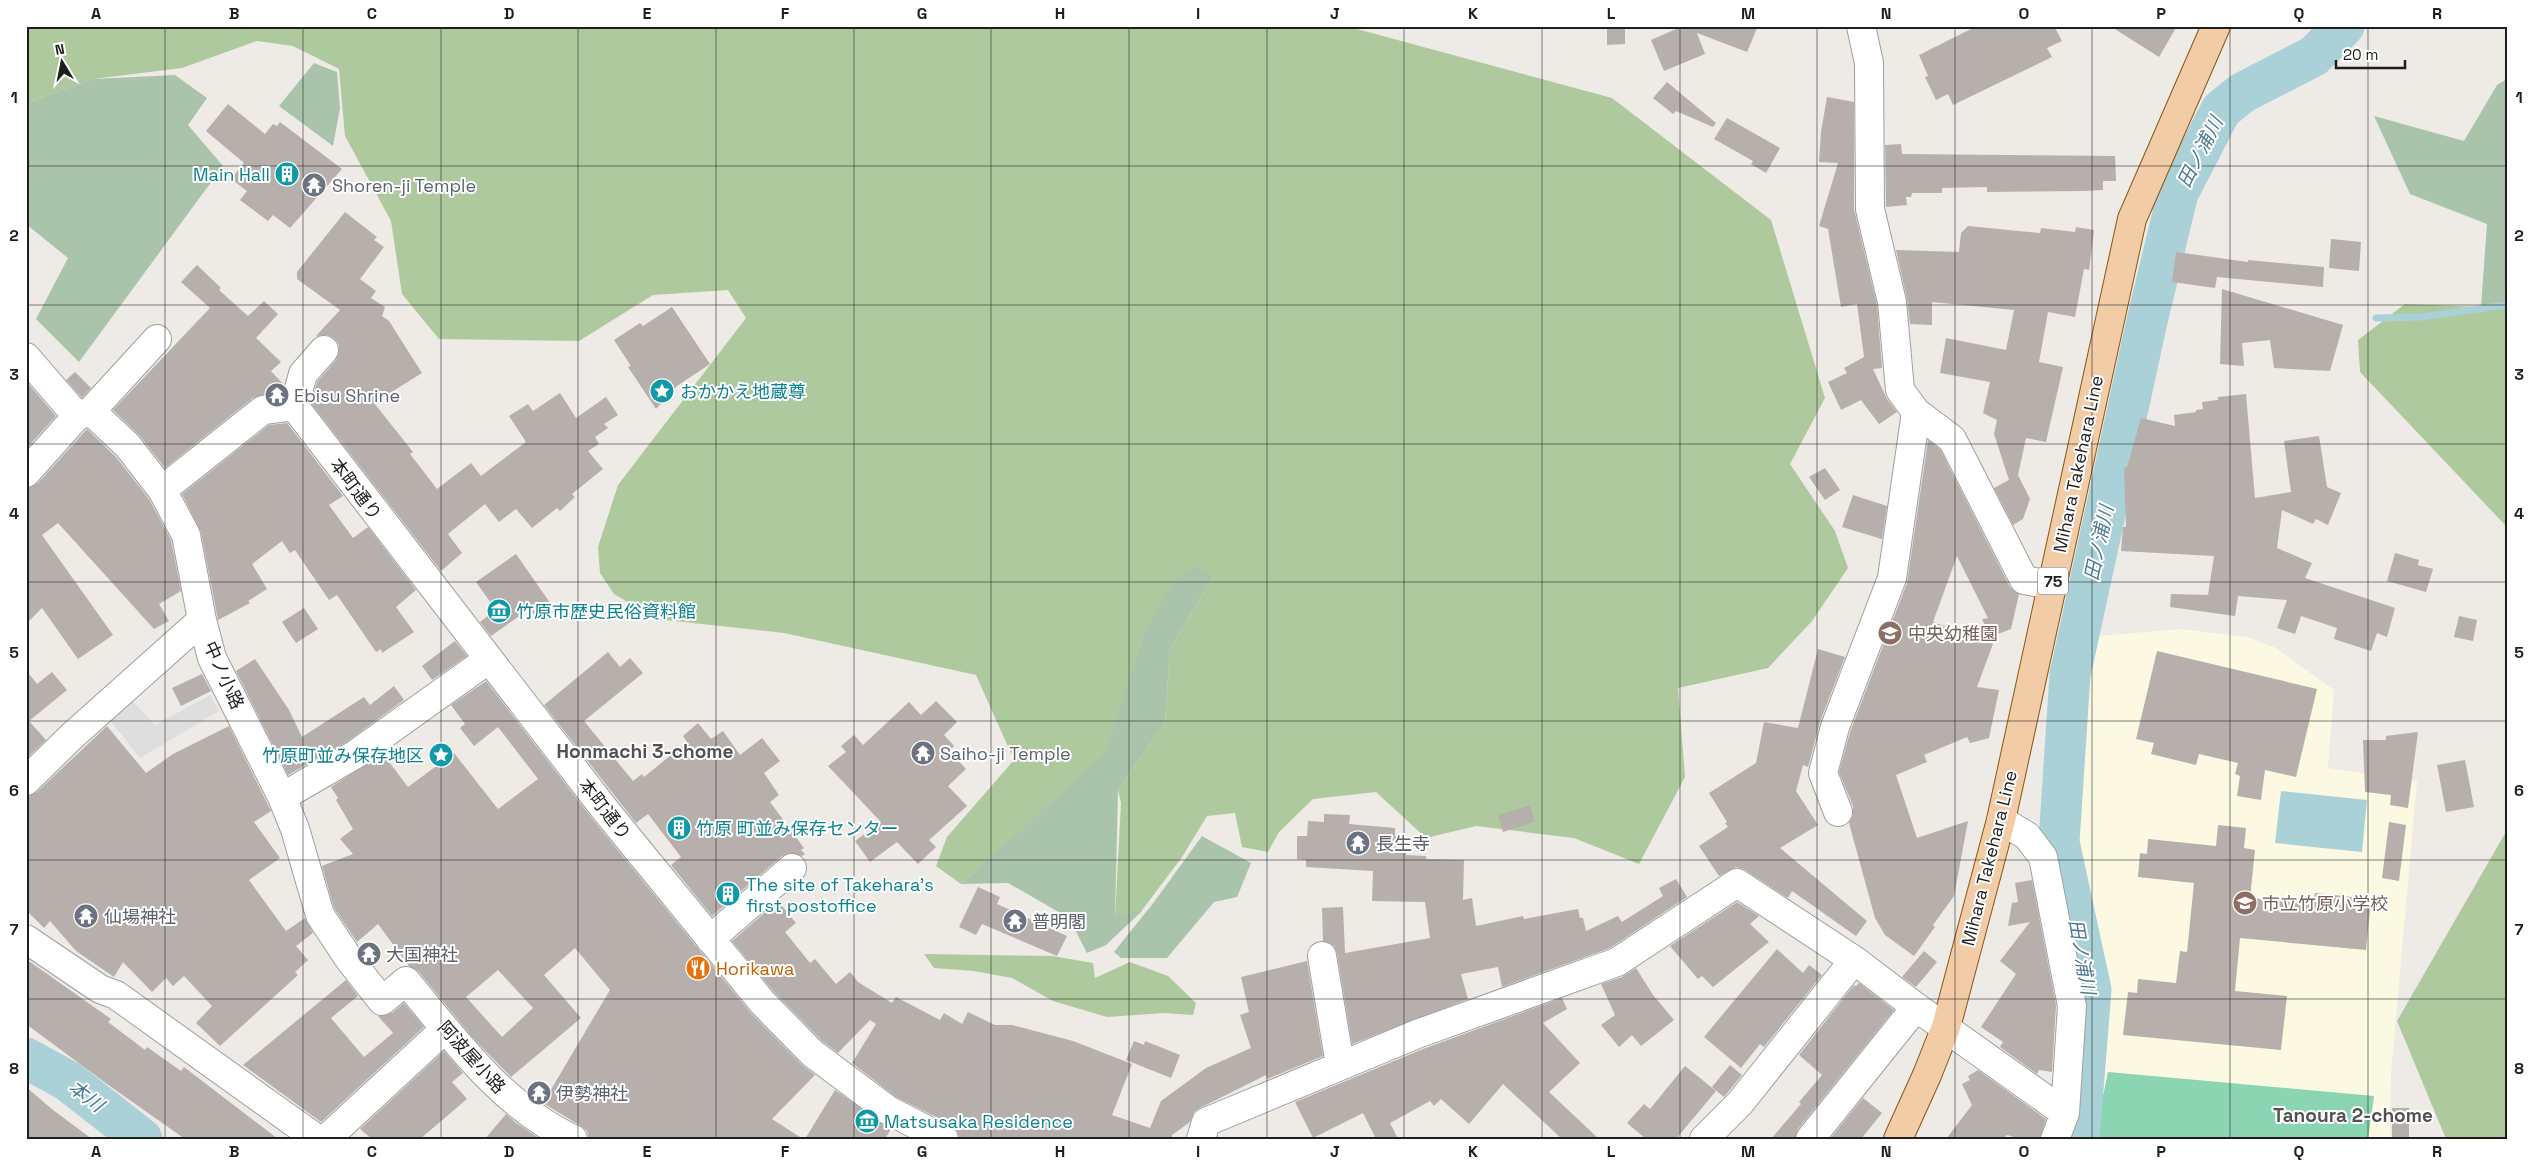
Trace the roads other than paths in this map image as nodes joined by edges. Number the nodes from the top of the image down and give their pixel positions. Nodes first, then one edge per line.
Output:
1 (1861, 26) edge
2 (2216, 26) edge
3 (157, 340) dead end
4 (324, 350) dead end
5 (26, 357) edge
6 (294, 406) junction
7 (1916, 412) junction
8 (84, 413) junction
9 (26, 473) edge
10 (162, 490) junction
11 (2052, 585) junction
12 (202, 620) junction
13 (489, 659) junction
14 (26, 781) edge
15 (282, 797) junction
16 (1838, 812) dead end
17 (2001, 820) junction
18 (792, 868) dead end
19 (26, 939) edge
20 (710, 939) junction
21 (1322, 956) dead end
22 (1854, 960) junction
23 (406, 981) joint
24 (1916, 1007) junction
25 (1946, 1026) junction
26 (445, 1028) junction
27 (1340, 1065) junction
28 (2066, 1113) junction
29 (317, 1139) edge
30 (326, 1139) edge
31 (572, 1139) edge
32 (944, 1139) edge
33 (1201, 1139) edge
34 (1704, 1139) edge
35 (1810, 1139) edge
36 (1898, 1139) edge
37 (2055, 1139) edge

1 - 7 street
2 - 11 main road, Mihara Takehara Line / 75
3 - 8 street
4 - 6 street
5 - 8 street, 中ノ小路
6 - 10 street
6 - 13 street, 本町通り
7 - 11 street
7 - 16 street
8 - 9 street
8 - 10 street, 中ノ小路
10 - 12 street, 中ノ小路
11 - 17 main road, Mihara Takehara Line / 75
12 - 14 street
12 - 15 street, 中ノ小路
13 - 15 street
13 - 20 street, 本町通り
15 - 23 street, 中ノ小路
17 - 25 main road, Mihara Takehara Line / 75
17 - 28 street
18 - 20 street
19 - 29 street
20 - 32 street, 本町通り
21 - 27 street
22 - 24 street
22 - 27 street
22 - 34 street
23 - 26 street, 阿波屋小路
24 - 25 street
24 - 35 street
25 - 28 street
25 - 36 main road, Mihara Takehara Line / 75
26 - 30 street
26 - 31 street, 阿波屋小路
27 - 33 street
28 - 37 street

